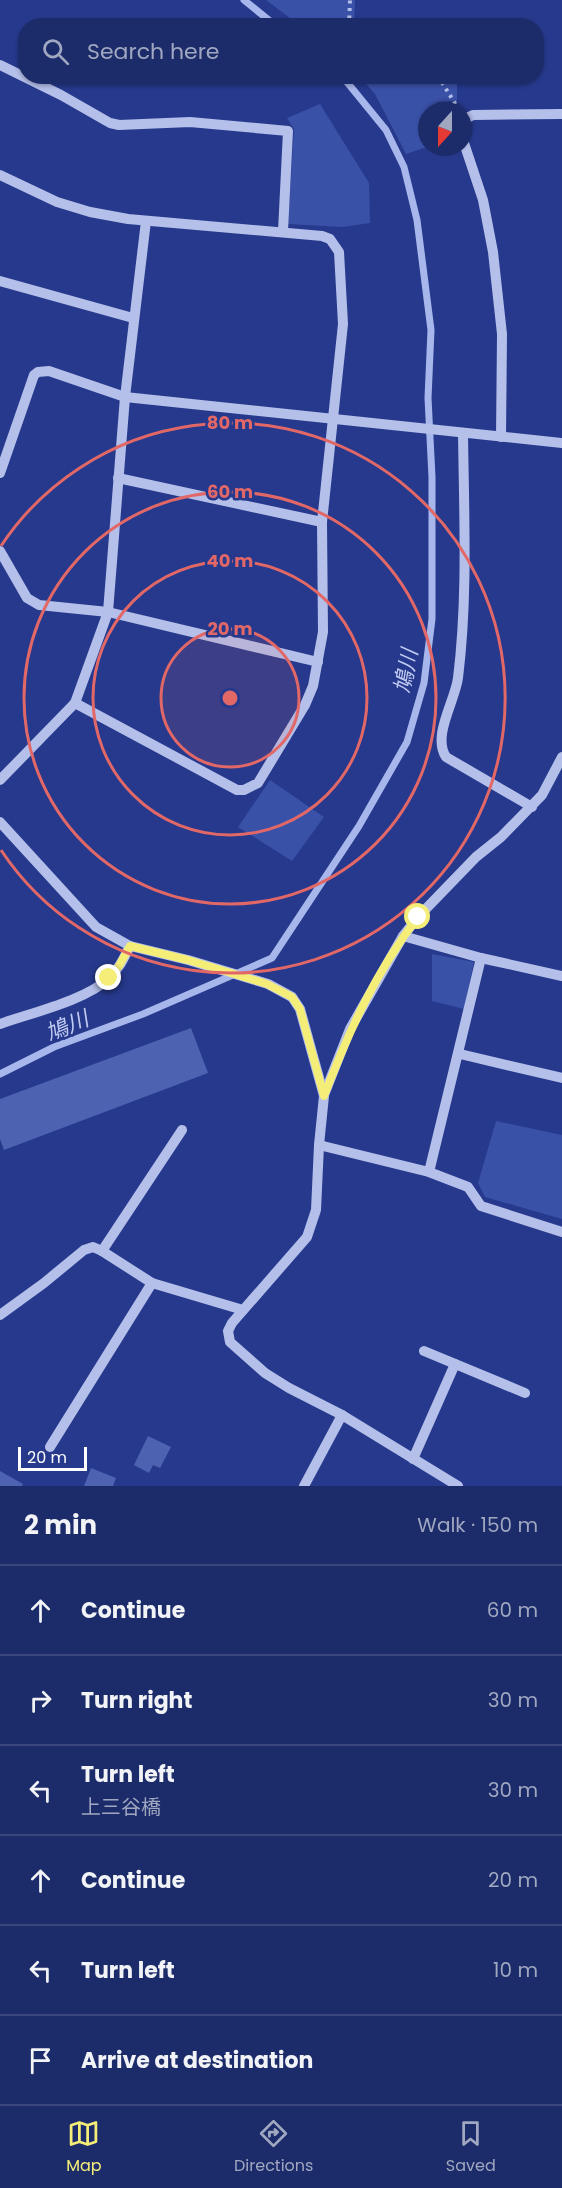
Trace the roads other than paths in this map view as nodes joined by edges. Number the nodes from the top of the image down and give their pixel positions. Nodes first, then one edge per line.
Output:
1 (0, 65) edge
2 (18, 74) edge
3 (39, 84) edge
4 (562, 114) edge
5 (472, 115) edge
6 (468, 156) edge
7 (0, 175) edge
8 (146, 221) junction
9 (284, 231) junction
10 (0, 281) edge
11 (133, 318) junction
12 (125, 397) junction
13 (333, 419) junction
14 (460, 433) junction
15 (501, 437) junction
16 (562, 443) edge
17 (0, 473) edge
18 (118, 478) junction
19 (322, 522) junction
20 (0, 551) edge
21 (108, 612) junction
22 (318, 662) junction
23 (75, 703) junction
24 (562, 757) edge
25 (0, 780) edge
26 (532, 807) junction
27 (0, 822) edge
28 (403, 936) junction
29 (130, 946) junction
30 (482, 958) junction
31 (562, 976) edge
32 (0, 1024) edge
33 (460, 1054) junction
34 (562, 1078) edge
35 (324, 1096) junction
36 (182, 1130) dead end
37 (319, 1145) junction
38 (429, 1172) junction
39 (562, 1232) edge
40 (102, 1251) junction
41 (152, 1283) junction
42 (243, 1310) junction
43 (0, 1315) edge
44 (424, 1351) dead end
45 (455, 1364) junction
46 (525, 1393) dead end
47 (342, 1415) junction
48 (50, 1447) dead end
49 (413, 1459) junction
50 (304, 1486) edge
51 (458, 1486) edge

1 - 2 street
3 - 9 street
4 - 5 street
6 - 15 street
7 - 8 street
8 - 9 street
8 - 11 street
9 - 13 street
10 - 11 street
11 - 12 street
12 - 13 street
12 - 17 street
12 - 18 street
13 - 14 street
13 - 19 street
14 - 15 street
14 - 26 street
15 - 16 street
18 - 19 street
18 - 21 street
19 - 22 street
20 - 21 street
21 - 22 street
21 - 23 street
22 - 23 street
23 - 25 street
24 - 26 street
26 - 28 street
27 - 29 street
28 - 30 street
28 - 35 street
29 - 32 street
29 - 35 street
30 - 31 street
30 - 33 street
33 - 34 street
33 - 38 street
35 - 37 street
36 - 40 street
37 - 38 street
37 - 42 street
38 - 39 street
40 - 41 street
40 - 43 street
41 - 42 street
41 - 48 street
42 - 47 street
44 - 45 street
45 - 46 street
45 - 49 street
47 - 49 street
47 - 50 street
49 - 51 street

